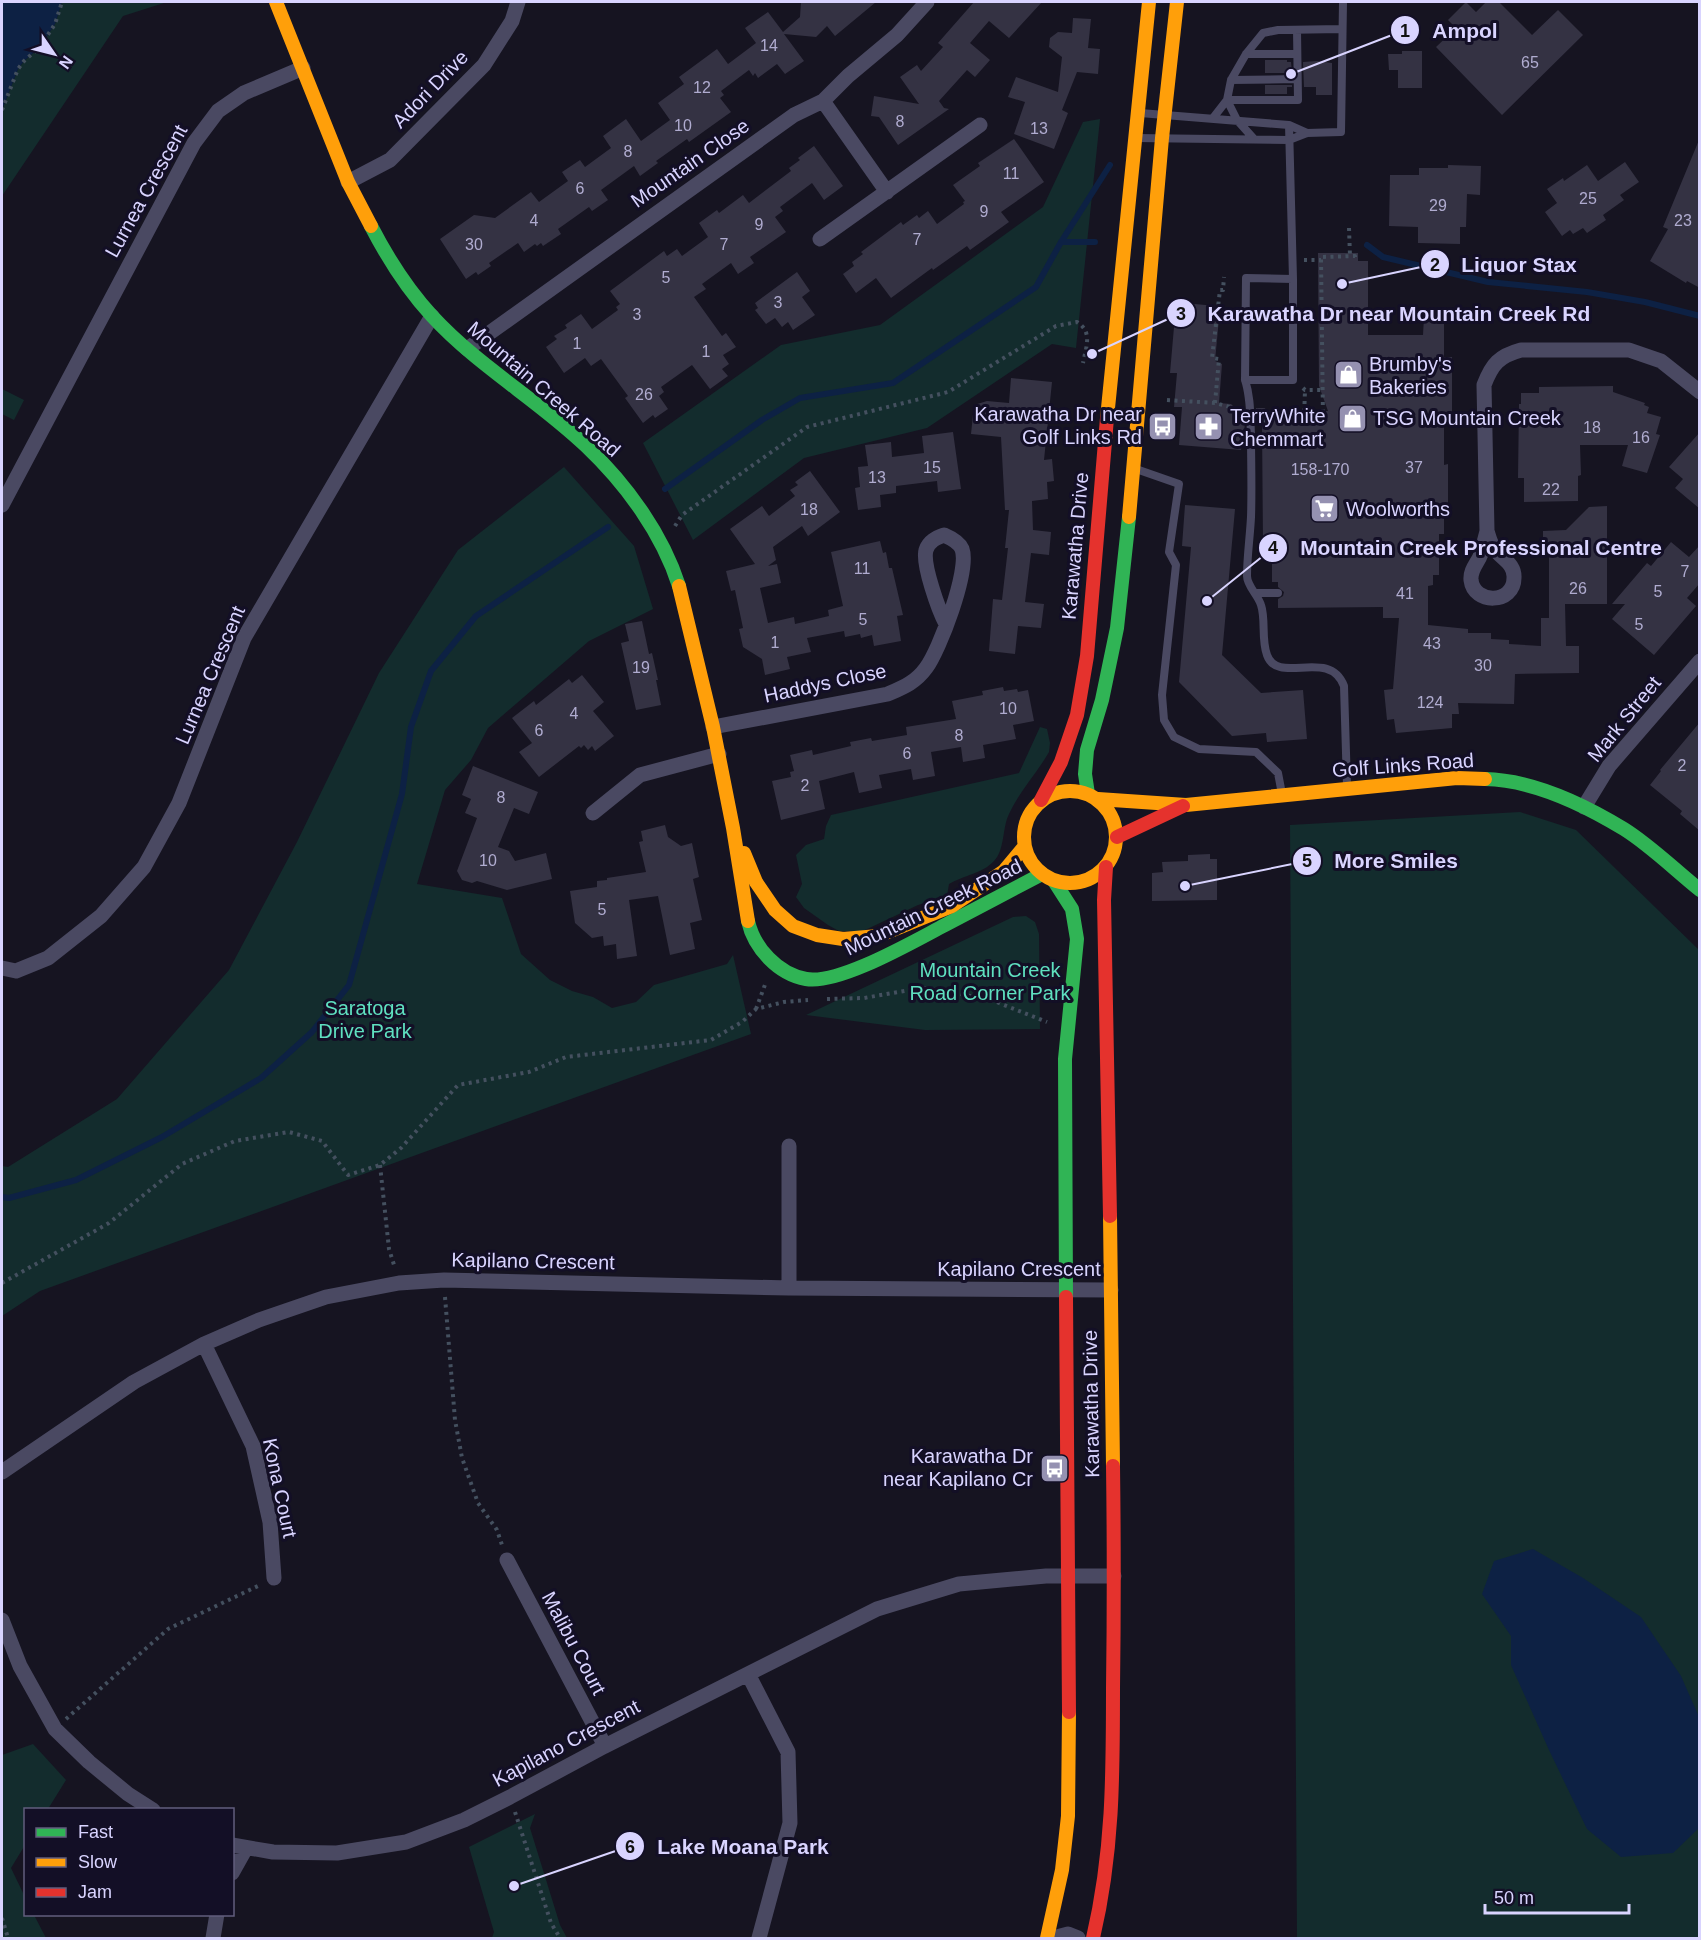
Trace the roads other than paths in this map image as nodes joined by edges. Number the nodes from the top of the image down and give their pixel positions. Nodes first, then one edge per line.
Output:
1 (276, 2) edge
2 (518, 2) edge
3 (927, 2) edge
4 (1149, 2) edge
5 (1178, 2) edge
6 (1343, 2) edge
7 (1342, 29) junction
8 (1297, 30) junction
9 (1246, 54) junction
10 (1297, 54) junction
11 (303, 68) junction
12 (1298, 79) junction
13 (1231, 80) junction
14 (1227, 100) junction
15 (823, 101) junction
16 (1138, 113) junction
17 (1164, 115) junction
18 (1213, 118) junction
19 (1237, 120) junction
20 (980, 125) dead end
21 (1289, 125) junction
22 (1307, 133) junction
23 (1162, 138) junction
24 (1254, 139) junction
25 (1289, 140) junction
26 (1136, 141) junction
27 (348, 182) junction
28 (887, 192) junction
29 (820, 239) dead end
30 (1293, 279) junction
31 (432, 316) junction
32 (467, 349) junction
33 (1245, 380) junction
34 (1700, 392) edge
35 (1135, 468) junction
36 (2, 505) edge
37 (1487, 531) dead end
38 (1278, 592) dead end
39 (1256, 593) junction
40 (946, 624) junction
41 (1700, 661) edge
42 (713, 727) junction
43 (719, 754) junction
44 (1347, 788) junction
45 (1282, 795) junction
46 (1093, 796) junction
47 (1041, 800) junction
48 (1186, 805) junction
49 (1584, 807) junction
50 (593, 813) dead end
51 (733, 828) junction
52 (1117, 837) junction
53 (1024, 847) junction
54 (1106, 867) junction
55 (1048, 877) junction
56 (1700, 890) edge
57 (2, 968) edge
58 (789, 1146) dead end
59 (789, 1288) junction
60 (1066, 1290) junction
61 (1111, 1290) junction
62 (204, 1344) junction
63 (2, 1472) edge
64 (507, 1560) road end
65 (1068, 1575) junction
66 (1114, 1576) junction
67 (274, 1578) road end
68 (2, 1620) edge
69 (748, 1674) junction
70 (604, 1746) junction
71 (151, 1808) edge
72 (239, 1846) edge
73 (234, 1865) edge
74 (217, 1916) edge
75 (213, 1938) edge
76 (759, 1938) edge
77 (1047, 1938) edge
78 (1053, 1938) edge
79 (1078, 1938) edge
80 (1093, 1938) edge

1 - 11 main road, Mountain Creek Road
2 - 27 street, Adori Drive
3 - 15 street, Mountain Close
4 - 16 main road, Karawatha Drive
5 - 17 main road
6 - 7 lane
7 - 8 lane
7 - 22 lane
8 - 9 lane
8 - 10 lane
9 - 10 lane
9 - 13 lane
10 - 12 lane
11 - 27 main road, Mountain Creek Road
11 - 36 street, Lurnea Crescent
12 - 13 lane
12 - 14 lane
13 - 14 lane
14 - 18 lane
14 - 19 lane
15 - 28 street
15 - 32 street, Mountain Close
16 - 17 lane
16 - 26 main road, Karawatha Drive
17 - 18 lane
17 - 23 main road
18 - 19 lane
19 - 21 lane
19 - 24 lane
20 - 28 street
21 - 22 lane
21 - 25 lane
22 - 25 lane
23 - 24 lane
23 - 26 lane
23 - 35 main road
24 - 25 lane
25 - 30 lane
26 - 47 main road, Karawatha Drive
27 - 31 main road, Mountain Creek Road
28 - 29 street
30 - 33 lane
30 - 33 lane
31 - 32 main road, Mountain Creek Road
31 - 57 street, Lurnea Crescent
32 - 42 main road, Mountain Creek Road
33 - 39 lane
34 - 37 street
35 - 45 lane
35 - 46 main road
38 - 39 lane
39 - 44 lane
40 - 40 street, Haddys Close
40 - 42 street, Haddys Close
41 - 49 street, Mark Street
42 - 43 main road, Mountain Creek Road
43 - 50 street
43 - 51 main road, Mountain Creek Road
44 - 45 main road, Golf Links Road
44 - 49 main road, Golf Links Road
45 - 48 main road, Golf Links Road
46 - 47 main road
46 - 48 main road, Golf Links Road
46 - 52 main road
47 - 53 main road
48 - 52 main road, Golf Links Road
49 - 56 main road, Golf Links Road
51 - 53 main road, Mountain Creek Road
51 - 55 main road, Mountain Creek Road
52 - 54 main road
53 - 55 main road
54 - 55 main road
54 - 61 main road, Karawatha Drive
55 - 60 main road, Karawatha Drive
58 - 59 street
59 - 60 street, Kapilano Crescent
59 - 62 street, Kapilano Crescent
60 - 61 street, Kapilano Crescent
60 - 65 main road, Karawatha Drive
61 - 66 main road, Karawatha Drive
62 - 63 street, Kapilano Crescent
62 - 67 street, Kona Court
64 - 70 street, Malibu Court
65 - 66 street, Kapilano Crescent
65 - 69 street, Kapilano Crescent
65 - 77 main road, Karawatha Drive
66 - 80 main road, Karawatha Drive
68 - 71 street
69 - 70 street, Kapilano Crescent
69 - 76 street
70 - 72 street, Kapilano Crescent
72 - 73 street
74 - 75 street
78 - 79 street

